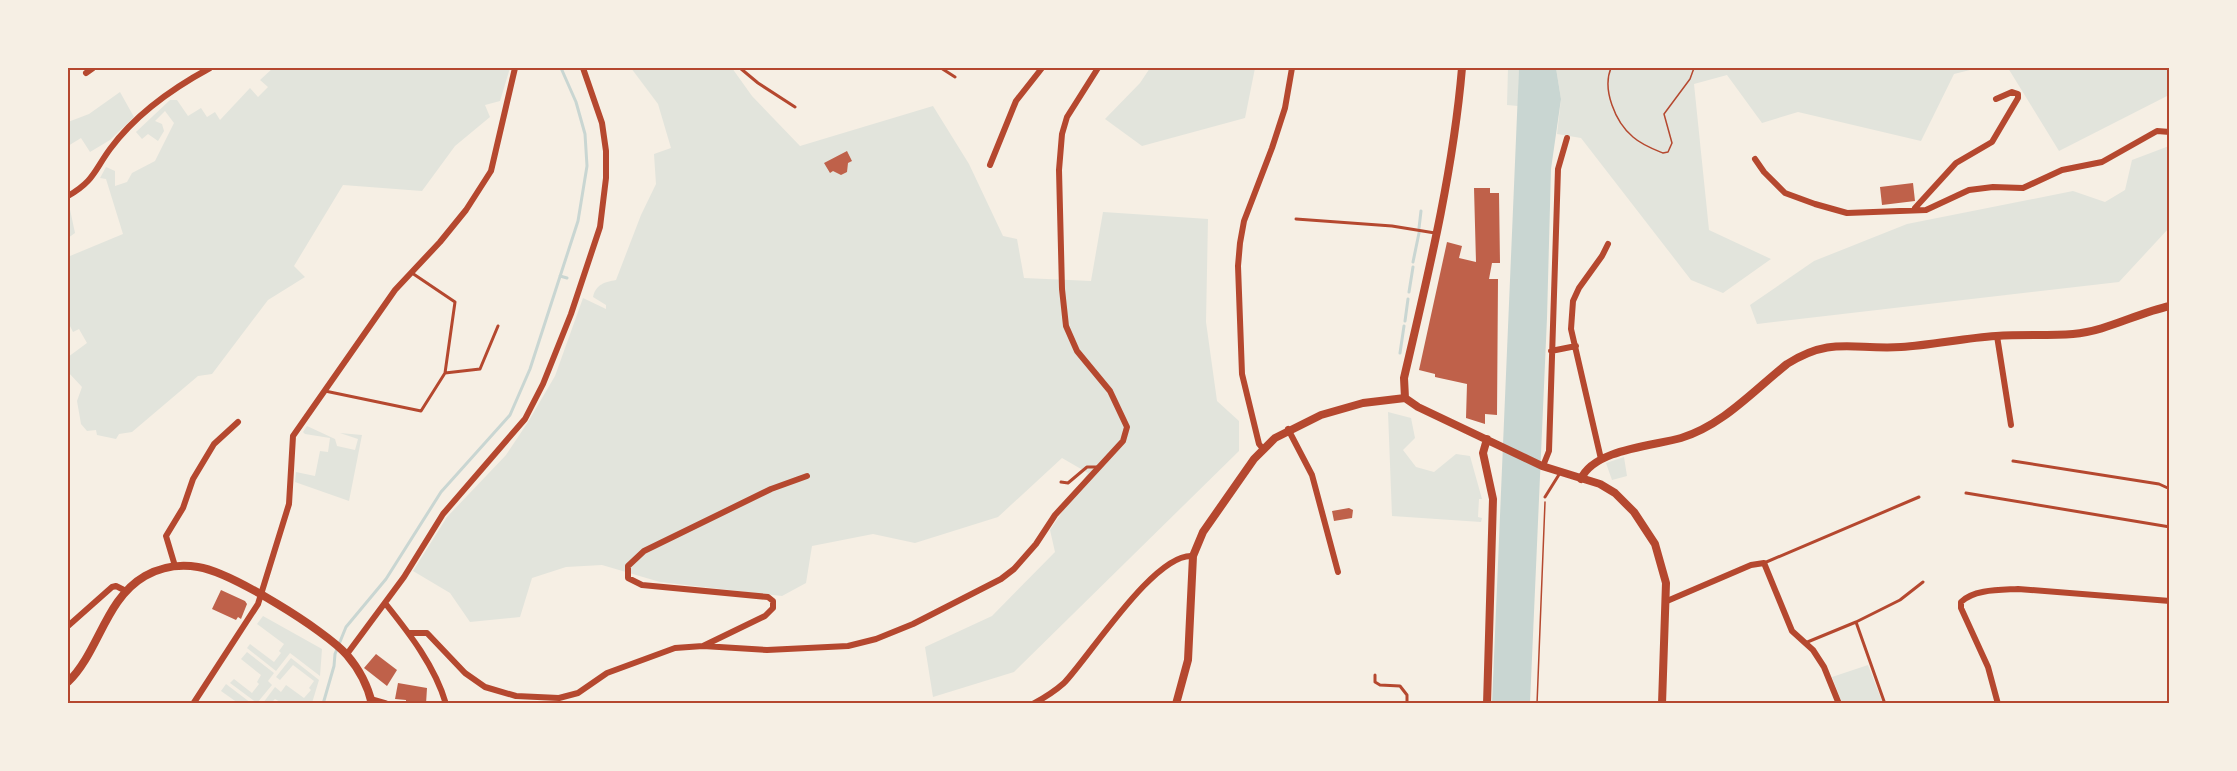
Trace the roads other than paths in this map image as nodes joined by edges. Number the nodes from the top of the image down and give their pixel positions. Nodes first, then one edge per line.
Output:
1 (93, 68) edge
2 (210, 68) edge
3 (515, 68) edge
4 (583, 68) edge
5 (740, 68) edge
6 (941, 68) edge
7 (1042, 68) edge
8 (1098, 68) edge
9 (1292, 68) edge
10 (1462, 68) edge
11 (86, 73) dead end
12 (955, 77) dead end
13 (1996, 99) dead end
14 (795, 107) dead end
15 (2169, 132) edge
16 (1567, 138) dead end
17 (1755, 159) dead end
18 (990, 165) dead end
19 (68, 196) edge
20 (1915, 208) junction
21 (1296, 219) dead end
22 (1438, 234) junction
23 (1608, 244) dead end
24 (412, 273) junction
25 (2169, 306) edge
26 (498, 326) dead end
27 (1997, 336) junction
28 (1576, 346) junction
29 (1551, 351) junction
30 (445, 373) junction
31 (325, 391) junction
32 (1405, 398) junction
33 (238, 422) dead end
34 (2011, 425) dead end
35 (1288, 429) junction
36 (1486, 439) junction
37 (1263, 449) junction
38 (1601, 459) junction
39 (2013, 461) dead end
40 (1544, 466) junction
41 (1100, 467) junction
42 (1560, 472) junction
43 (807, 476) dead end
44 (1581, 478) junction
45 (1061, 482) dead end
46 (2169, 489) edge
47 (1966, 493) dead end
48 (1545, 497) road end
49 (1919, 497) dead end
50 (2169, 527) edge
51 (1193, 556) junction
52 (1764, 562) junction
53 (175, 566) junction
54 (1338, 572) dead end
55 (1923, 582) dead end
56 (126, 591) junction
57 (260, 595) junction
58 (1667, 601) junction
59 (2169, 601) edge
60 (385, 603) junction
61 (1856, 622) junction
62 (68, 626) edge
63 (409, 633) junction
64 (1804, 643) junction
65 (703, 646) junction
66 (344, 652) junction
67 (1375, 675) dead end
68 (68, 682) edge
69 (372, 702) edge
70 (193, 704) edge
71 (385, 704) edge
72 (446, 704) edge
73 (1033, 704) edge
74 (1176, 704) edge
75 (1407, 704) edge
76 (1487, 704) edge
77 (1662, 704) edge
78 (1839, 704) edge
79 (1884, 704) edge
80 (1998, 704) edge

1 - 11 street
2 - 19 street
3 - 24 street
4 - 60 street
5 - 14 lane
6 - 12 lane
7 - 18 street
8 - 41 street
9 - 37 street
10 - 22 street
13 - 20 street
15 - 20 street
16 - 29 street
17 - 20 street
21 - 22 lane
22 - 32 street
23 - 28 street
24 - 30 lane
24 - 31 street
25 - 27 street
26 - 30 lane
27 - 34 street
27 - 38 street
28 - 29 street
28 - 38 street
29 - 40 street
30 - 31 lane
31 - 57 street
32 - 35 street
32 - 36 street
33 - 53 street
35 - 37 street
35 - 54 street
36 - 40 street
36 - 76 street
37 - 51 street
38 - 44 street
39 - 46 lane
40 - 42 street
41 - 45 lane
41 - 65 street
42 - 44 street
42 - 48 lane
43 - 65 street
44 - 58 street
47 - 50 lane
49 - 52 lane
51 - 73 street
51 - 74 street
52 - 58 street
52 - 64 street
53 - 56 main road
53 - 57 main road
55 - 61 lane
56 - 62 street
56 - 68 main road
57 - 66 main road
57 - 70 street
58 - 77 street
59 - 80 street
60 - 63 street
60 - 66 street
61 - 64 lane
61 - 79 lane
63 - 65 street
63 - 72 street
64 - 78 street
66 - 69 main road
67 - 75 lane
69 - 71 street

